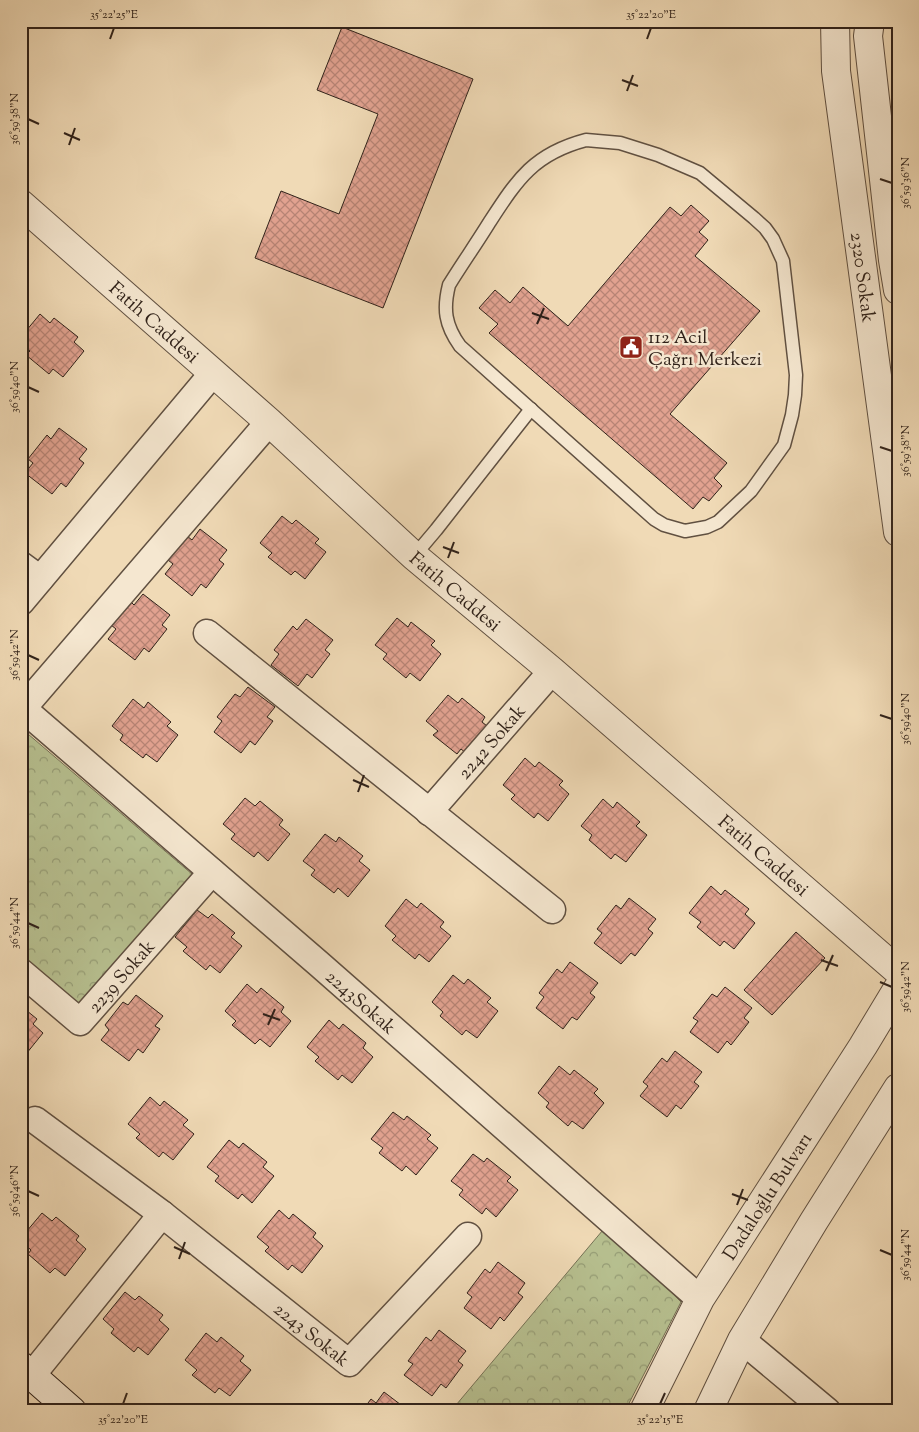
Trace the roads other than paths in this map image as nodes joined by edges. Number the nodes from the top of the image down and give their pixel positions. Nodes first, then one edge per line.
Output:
1 (834, 21) edge
2 (870, 21) edge
3 (21, 204) edge
4 (898, 290) edge
5 (213, 373) junction
6 (531, 409) junction
7 (269, 422) junction
8 (898, 532) edge
9 (414, 556) junction
10 (31, 572) edge
11 (21, 602) edge
12 (206, 633) dead end
13 (552, 671) junction
14 (22, 708) edge
15 (429, 812) junction
16 (212, 872) junction
17 (552, 910) dead end
18 (898, 971) edge
19 (21, 972) edge
20 (898, 988) edge
21 (898, 1088) edge
22 (35, 1120) dead end
23 (162, 1214) junction
24 (468, 1236) dead end
25 (700, 1299) junction
26 (742, 1340) junction
27 (27, 1370) edge
28 (72, 1411) edge
29 (644, 1411) edge
30 (708, 1411) edge
31 (827, 1411) edge

1 - 8 street, 2320 Sokak
2 - 4 street, 2320 Sokak
3 - 5 street, Fatih Caddesi
5 - 7 street, Fatih Caddesi
5 - 10 street
6 - 6 lane
6 - 9 lane
7 - 9 street, Fatih Caddesi
7 - 14 street
9 - 13 street, Fatih Caddesi
10 - 11 street
12 - 15 street
13 - 15 street, 2242 Sokak
13 - 18 street, Fatih Caddesi
14 - 16 street, 2243Sokak
15 - 17 street
16 - 19 street, 2239 Sokak
16 - 25 street, 2243Sokak
20 - 25 street, Dadaloğlu Bulvarı
21 - 26 street
22 - 23 street, 2243 Sokak
23 - 24 street, 2243 Sokak
23 - 27 street
25 - 29 street, Dadaloğlu Bulvarı
26 - 30 street
26 - 31 street
27 - 28 street

